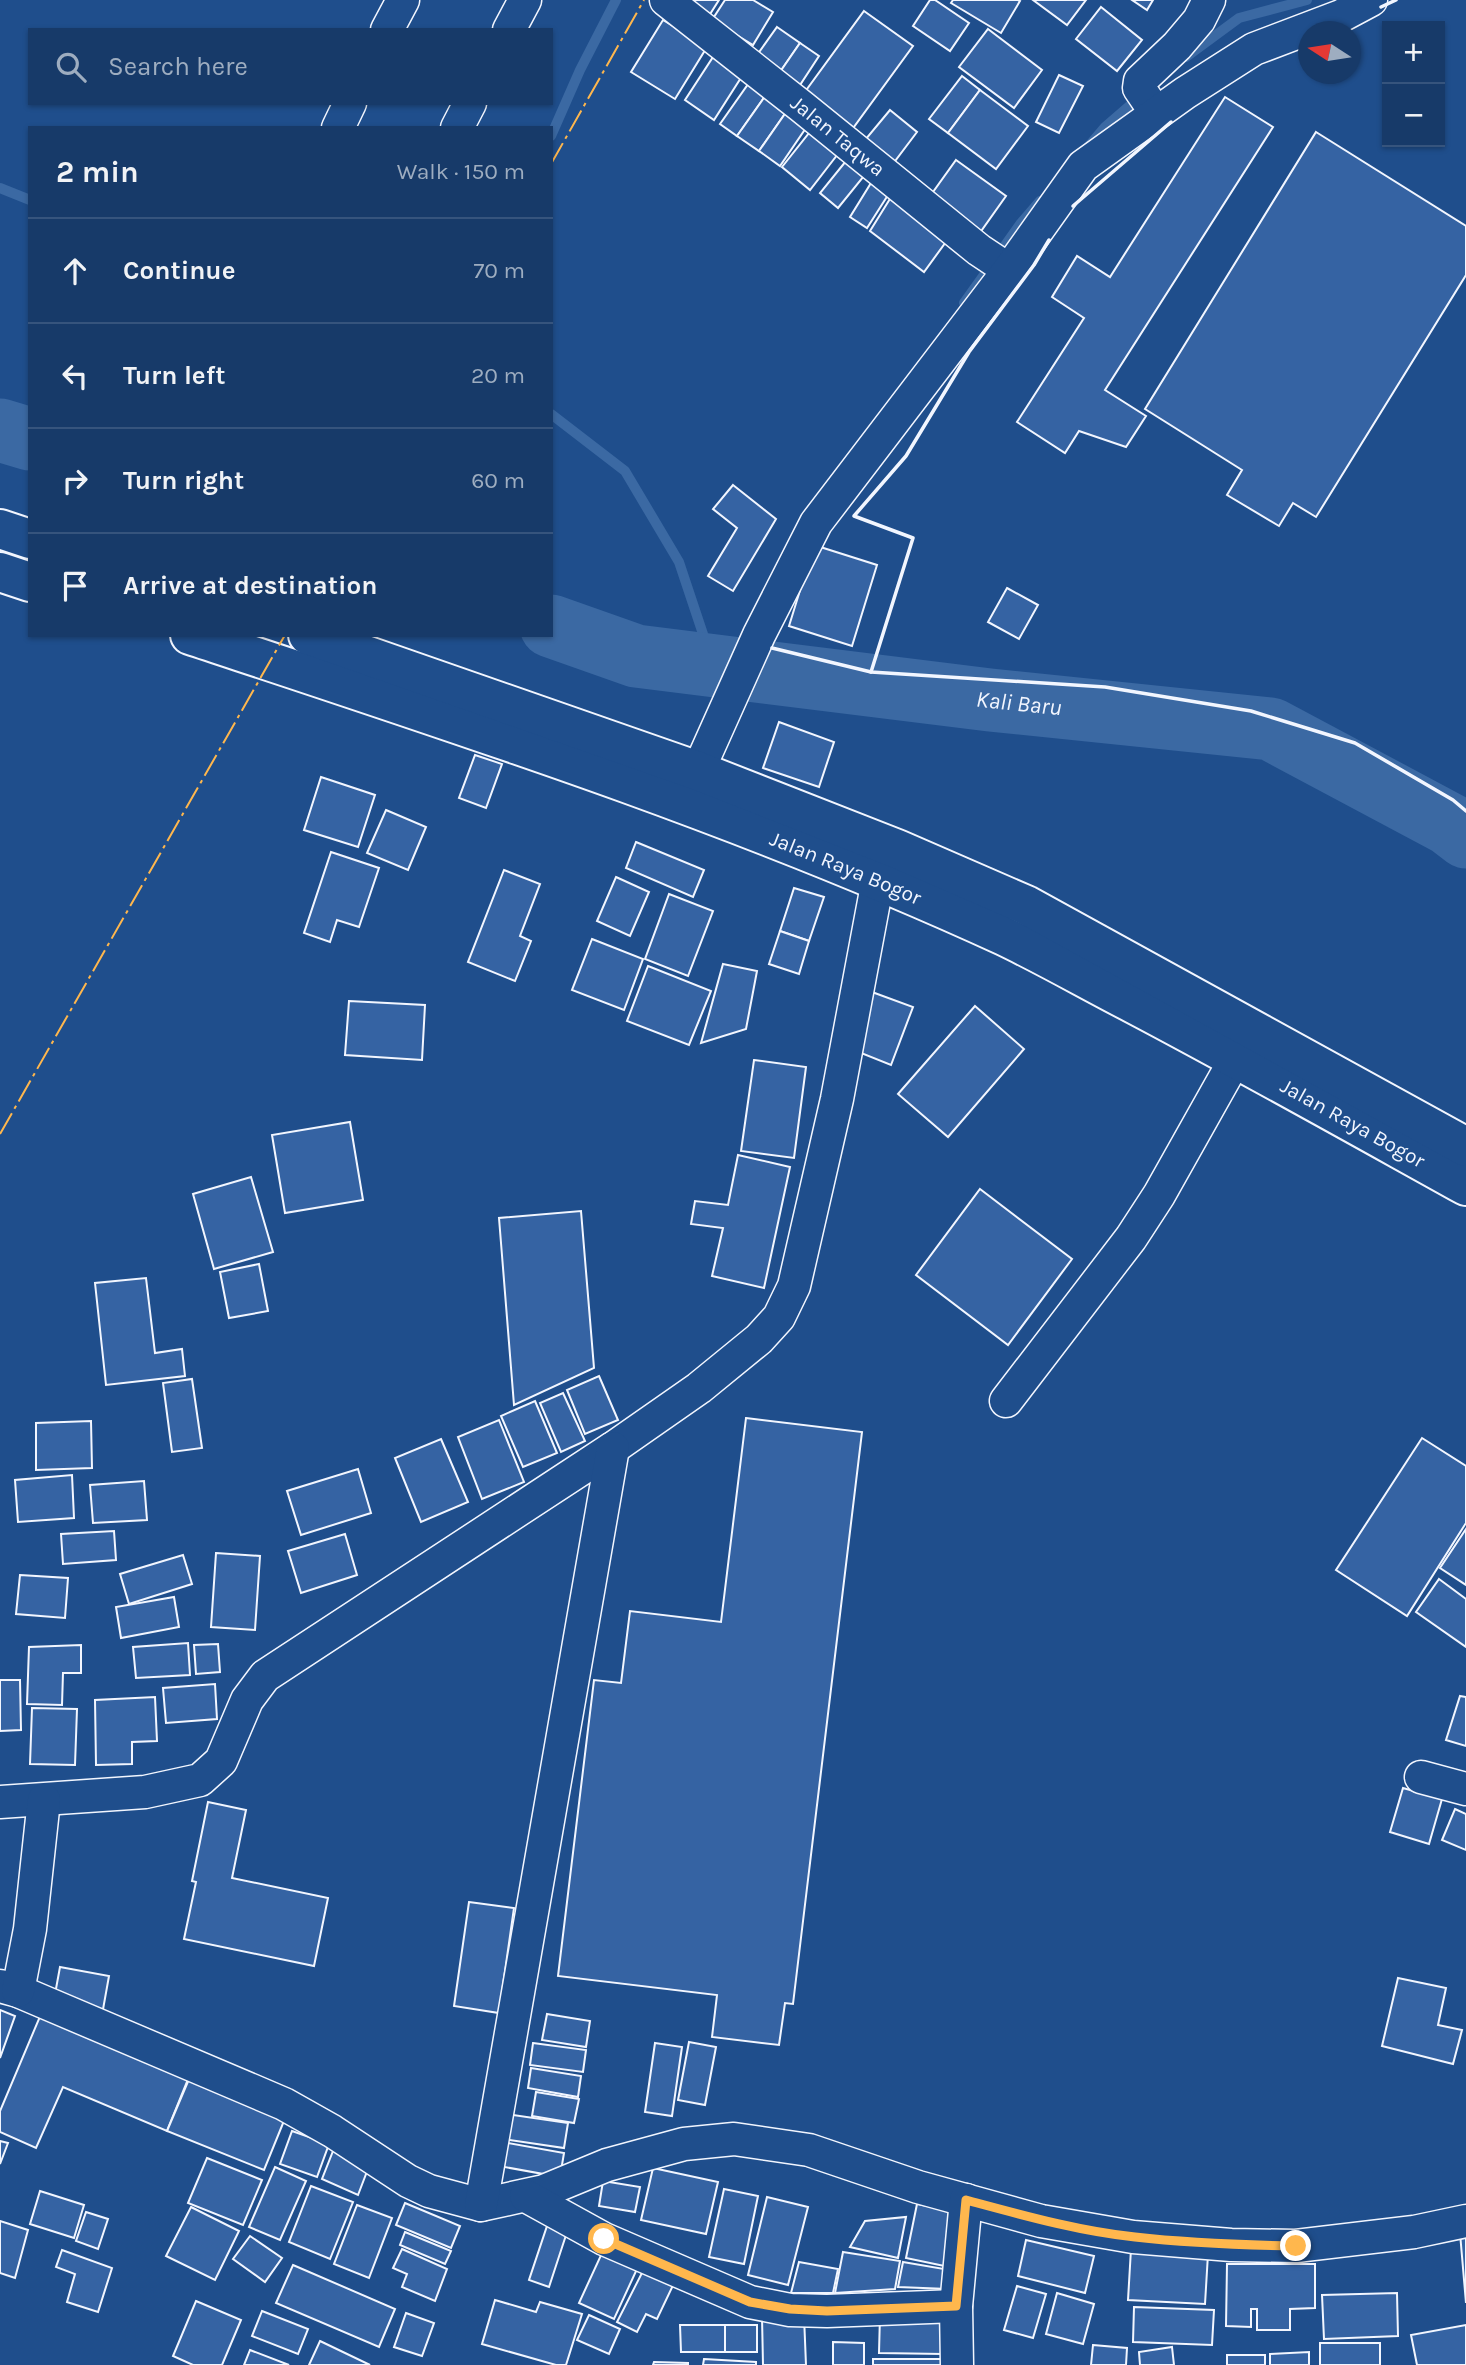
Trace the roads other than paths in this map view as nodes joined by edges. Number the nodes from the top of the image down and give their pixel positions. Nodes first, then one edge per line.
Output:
1 (403, 0) edge
2 (525, 0) edge
3 (666, 0) edge
4 (1209, 0) edge
5 (1371, 0) edge
6 (388, 28) edge
7 (510, 28) edge
8 (1148, 102) junction
9 (349, 105) edge
10 (469, 105) edge
11 (339, 126) edge
12 (458, 126) edge
13 (995, 261) junction
14 (0, 529) edge
15 (28, 538) edge
16 (0, 572) edge
17 (28, 581) edge
18 (196, 637) edge
19 (315, 637) edge
20 (698, 771) junction
21 (878, 880) junction
22 (1237, 1058) junction
23 (1466, 1147) edge
24 (1466, 1186) edge
25 (1006, 1401) dead end
26 (614, 1448) junction
27 (1421, 1777) dead end
28 (1466, 1789) edge
29 (44, 1800) junction
30 (0, 1802) edge
31 (9, 1989) edge
32 (526, 2196) junction
33 (966, 2200) junction
34 (481, 2205) junction
35 (1466, 2221) edge
36 (956, 2306) junction
37 (957, 2365) edge

1 - 6 street
2 - 7 street
3 - 13 street, Jalan Taqwa
4 - 8 street
5 - 8 street
8 - 13 street
9 - 11 street
10 - 12 street
13 - 20 street
14 - 15 highway
16 - 17 highway
18 - 21 highway, Jalan Raya Bogor
19 - 20 highway, Jalan Raya Bogor
20 - 23 highway, Jalan Raya Bogor
21 - 22 highway, Jalan Raya Bogor
21 - 26 street
22 - 24 highway, Jalan Raya Bogor
22 - 25 street
26 - 29 street
26 - 34 street
27 - 28 street
29 - 30 street
29 - 31 street
31 - 34 street
32 - 33 street
32 - 34 street
32 - 36 street
33 - 35 street
33 - 36 street
36 - 37 street

